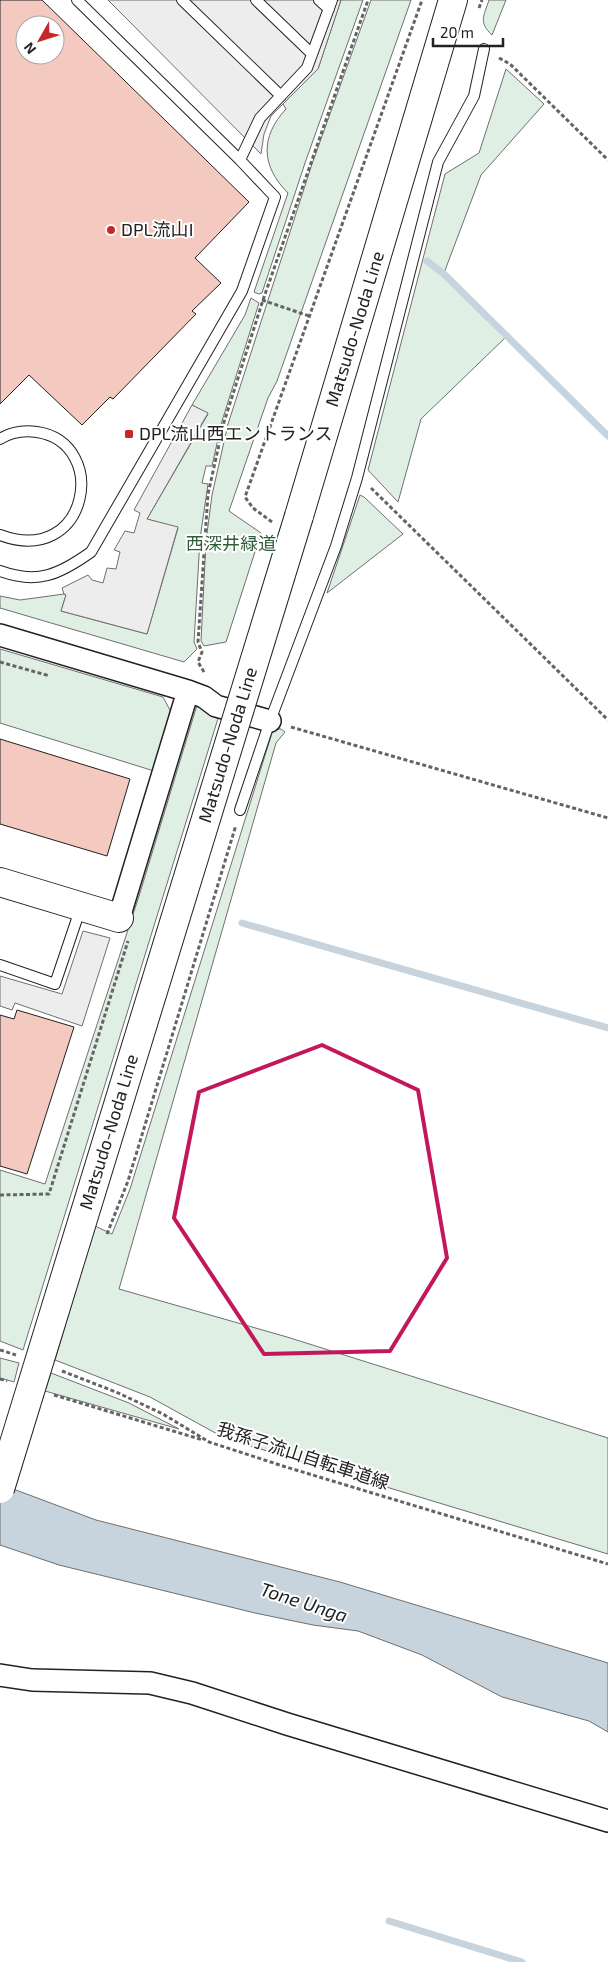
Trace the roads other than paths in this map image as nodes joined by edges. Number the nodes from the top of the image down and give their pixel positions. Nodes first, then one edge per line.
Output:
1 (77, 0) edge
2 (182, 0) edge
3 (256, 0) edge
4 (319, 0) edge
5 (453, 0) edge
6 (330, 5) edge
7 (484, 49) road end
8 (312, 54) junction
9 (281, 96) junction
10 (240, 160) junction
11 (2, 438) edge
12 (0, 535) edge
13 (0, 571) edge
14 (0, 635) edge
15 (188, 691) junction
16 (270, 721) junction
17 (240, 810) road end
18 (0, 882) edge
19 (81, 906) junction
20 (124, 929) joint
21 (0, 965) edge
22 (0, 1489) edge
23 (0, 1675) edge
24 (608, 1821) edge

1 - 10 lane
2 - 9 lane
3 - 8 lane
4 - 6 lane
5 - 22 main road, Matsudo-Noda Line, bridge
6 - 8 lane
7 - 16 lane
8 - 9 lane
9 - 10 lane
10 - 13 lane
11 - 12 lane
14 - 15 street
15 - 16 street
15 - 20 street
16 - 17 lane
18 - 19 main road
19 - 20 main road
19 - 21 lane
23 - 24 street

